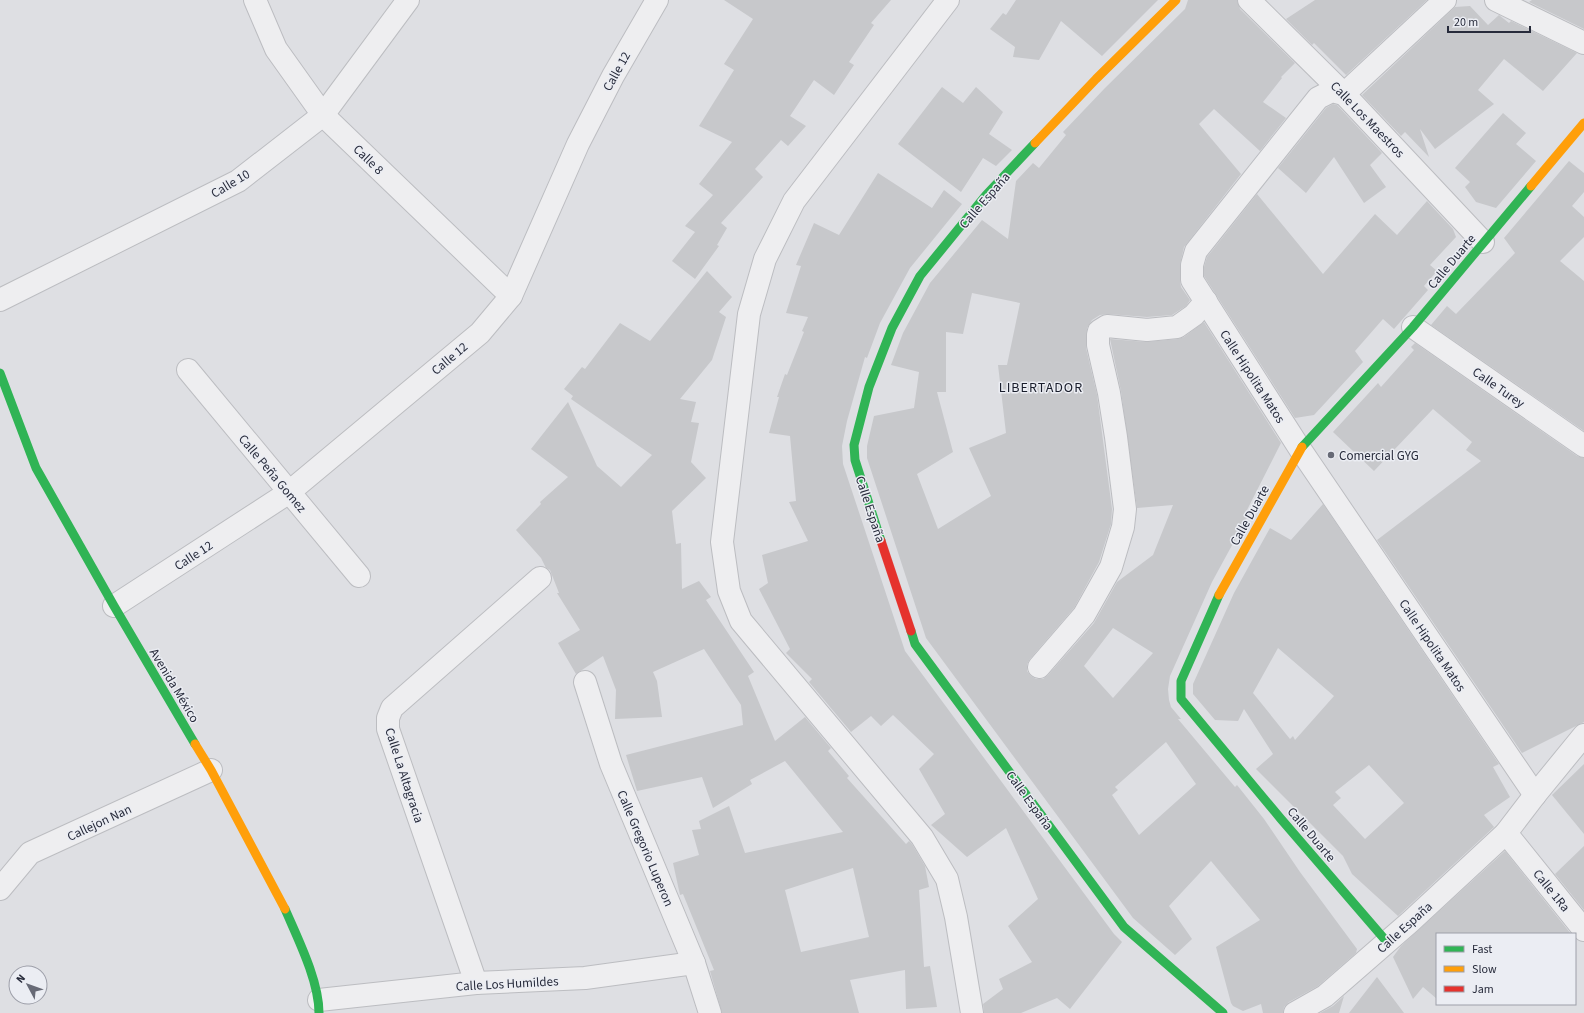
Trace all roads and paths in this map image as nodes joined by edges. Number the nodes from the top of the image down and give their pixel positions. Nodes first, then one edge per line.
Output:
1 (255, 0) edge
2 (408, 0) edge
3 (657, 0) edge
4 (948, 0) edge
5 (1176, 0) edge
6 (1249, 0) edge
7 (1445, 0) edge
8 (1496, 0) edge
9 (1584, 44) edge
10 (1344, 94) junction
11 (323, 115) junction
12 (1584, 124) edge
13 (1483, 242) junction
14 (512, 296) junction
15 (0, 300) edge
16 (1206, 301) junction
17 (1414, 327) junction
18 (188, 370) dead end
19 (0, 373) edge
20 (1584, 446) edge
21 (1300, 449) junction
22 (288, 493) junction
23 (359, 576) dead end
24 (540, 578) dead end
25 (114, 606) junction
26 (1039, 666) dead end
27 (585, 682) dead end
28 (1584, 735) edge
29 (211, 770) junction
30 (1535, 794) junction
31 (1506, 833) junction
32 (0, 889) edge
33 (1580, 924) edge
34 (1387, 942) junction
35 (694, 963) junction
36 (476, 983) junction
37 (319, 1006) edge
38 (710, 1013) edge
39 (972, 1013) edge
40 (1223, 1013) edge
41 (1296, 1013) edge

1 - 11 street, Calle 8
2 - 11 street, Calle 10
3 - 14 street, Calle 12
4 - 39 street
5 - 40 street, Calle España
6 - 10 street, Calle Los Maestros
7 - 10 street
8 - 9 street
10 - 13 street, Calle Los Maestros
10 - 16 street, Calle Hipolita Matos
11 - 14 street, Calle 8
11 - 15 street, Calle 10
12 - 13 street, Calle Duarte
13 - 17 street, Calle Duarte
14 - 22 street, Calle 12
16 - 21 street, Calle Hipolita Matos
16 - 26 street
17 - 20 street, Calle Turey
17 - 21 street, Calle Duarte
18 - 22 street, Calle Peña Gomez
19 - 25 street, Avenida México
21 - 30 street, Calle Hipolita Matos
21 - 34 street, Calle Duarte
22 - 23 street, Calle Peña Gomez
22 - 25 street, Calle 12
24 - 36 street, Calle La Altagracia
25 - 29 street, Avenida México
27 - 35 street, Calle Gregorio Luperon
28 - 30 street, Calle España
29 - 32 street, Callejon Nan
29 - 37 street, Avenida México
30 - 31 street, Calle España
31 - 33 street, Calle 1Ra
31 - 34 street, Calle España
34 - 41 street, Calle España
35 - 36 street, Calle Los Humildes
35 - 38 street, Calle Gregorio Luperon
36 - 37 street, Calle Los Humildes

